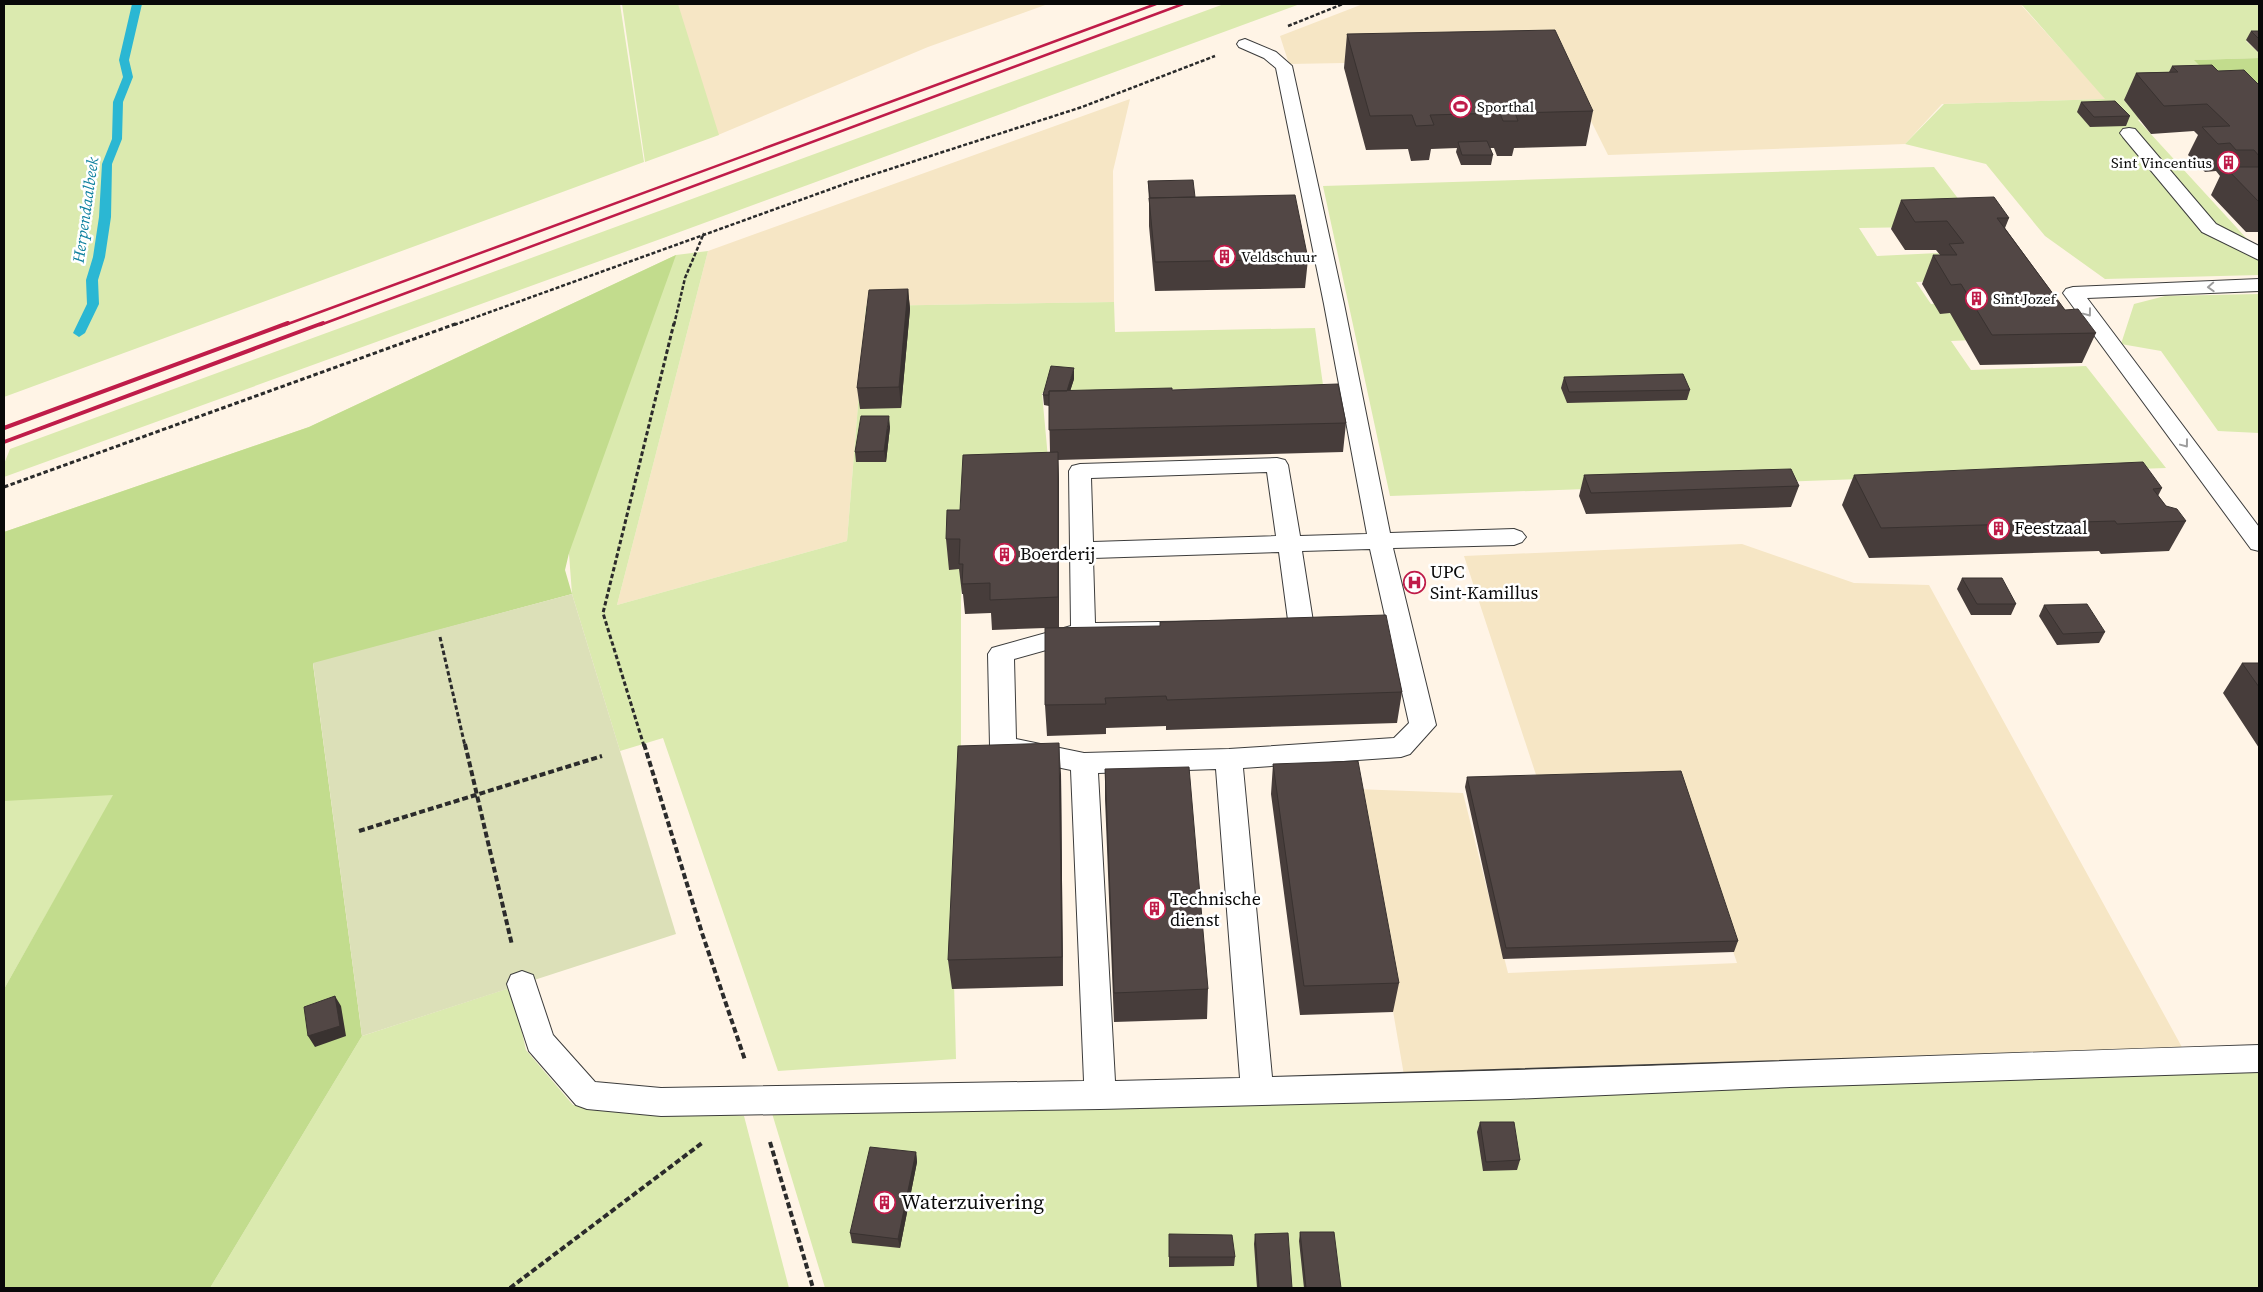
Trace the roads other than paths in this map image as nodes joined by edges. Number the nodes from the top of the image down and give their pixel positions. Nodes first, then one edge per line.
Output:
1 (1245, 44) road end
2 (2129, 133) dead end
3 (2259, 254) edge
4 (2259, 285) edge
5 (1514, 537) dead end
6 (1380, 542) junction
7 (1289, 544) junction
8 (2259, 544) edge
9 (1082, 550) junction
10 (1083, 632) junction
11 (1229, 759) junction
12 (1084, 763) junction
13 (522, 984) road end
14 (2259, 1059) edge
15 (1257, 1090) junction
16 (1100, 1095) junction

1 - 6 lane
2 - 3 lane
4 -> 8 lane
5 - 6 lane
6 - 7 lane
6 - 11 lane
7 - 9 lane
7 - 9 lane
7 - 10 lane
9 - 10 lane
10 - 12 lane
11 - 12 lane
11 - 15 lane
12 - 16 lane
13 - 16 lane
14 - 15 lane
15 - 16 lane

